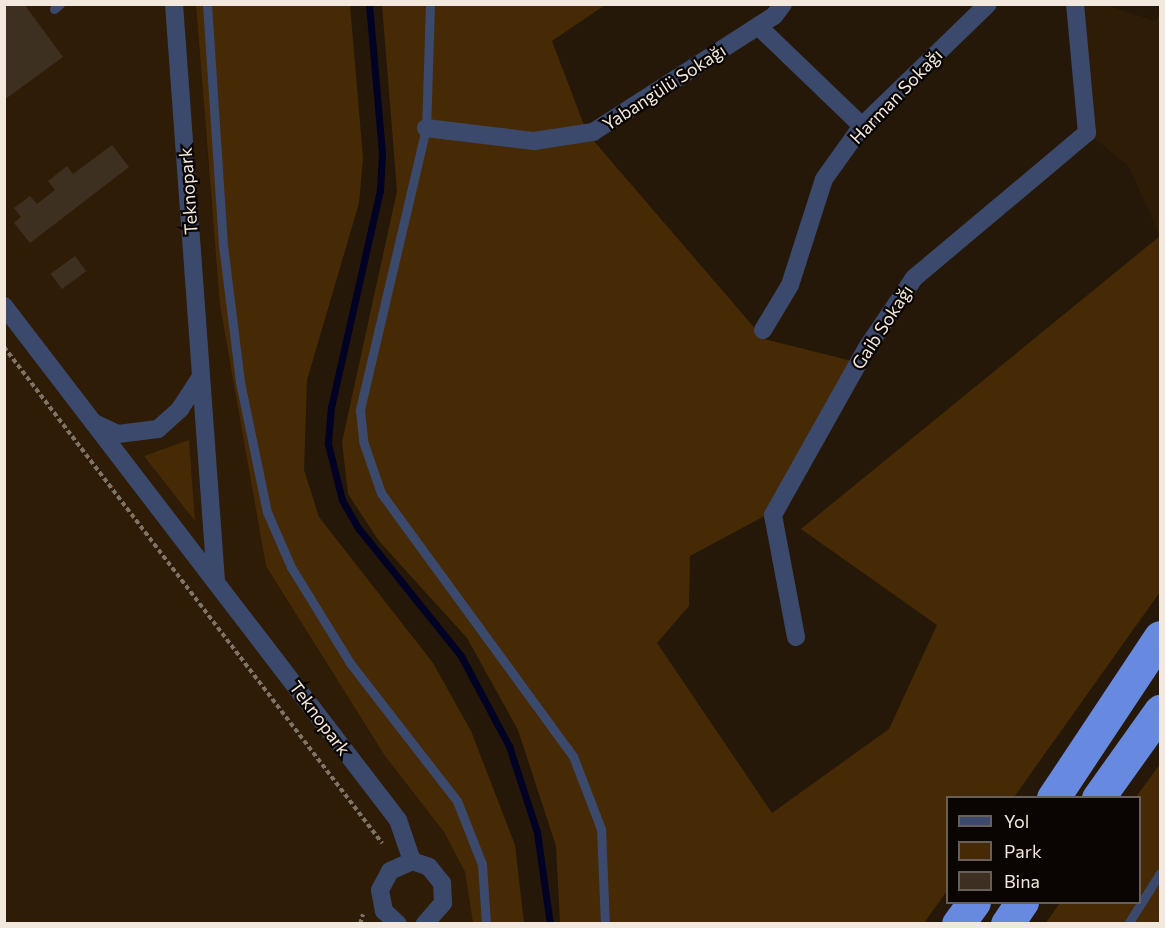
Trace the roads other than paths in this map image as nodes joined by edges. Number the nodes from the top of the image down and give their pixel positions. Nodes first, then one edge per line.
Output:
1 (174, 4) edge
2 (207, 4) edge
3 (430, 4) edge
4 (783, 4) edge
5 (988, 4) edge
6 (1076, 4) edge
7 (758, 26) junction
8 (862, 126) junction
9 (426, 128) junction
10 (4, 306) edge
11 (763, 330) dead end
12 (200, 378) junction
13 (91, 422) junction
14 (216, 581) junction
15 (796, 637) dead end
16 (1161, 638) edge
17 (1161, 711) edge
18 (1054, 796) edge
19 (1099, 796) edge
20 (412, 861) junction
21 (1161, 873) edge
22 (380, 890) junction
23 (973, 904) edge
24 (1021, 904) edge
25 (1141, 904) edge
26 (1141, 904) edge
27 (428, 922) edge
28 (376, 924) edge
29 (398, 924) edge
30 (486, 924) edge
31 (605, 924) edge
32 (958, 924) edge
33 (1007, 924) edge
34 (1128, 924) edge

1 - 12 street, Teknopark
2 - 30 lane
3 - 9 lane
4 - 7 street, Yabangülü Sokağı
5 - 8 street, Harman Sokağı
6 - 15 street, Gaib Sokağı
7 - 8 street
7 - 9 street, Yabangülü Sokağı
8 - 11 street, Harman Sokağı
9 - 31 lane
10 - 13 street, Teknopark
12 - 13 street, Teknopark
12 - 14 street, Teknopark
13 - 14 street, Teknopark
14 - 20 street, Teknopark
16 - 18 highway
17 - 19 highway
20 - 22 street
20 - 27 street
21 - 25 lane
22 - 28 street
22 - 29 street
23 - 32 highway
24 - 33 highway
26 - 34 lane

